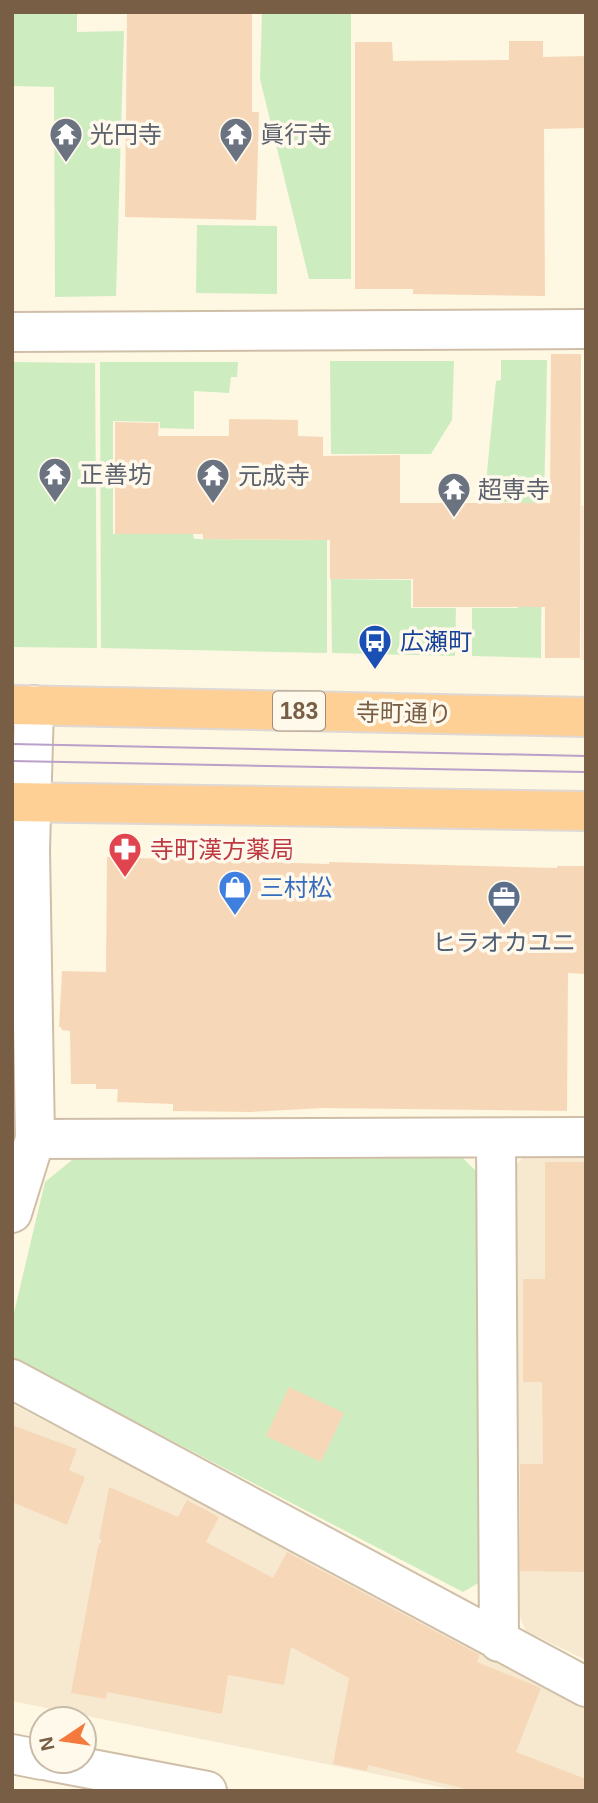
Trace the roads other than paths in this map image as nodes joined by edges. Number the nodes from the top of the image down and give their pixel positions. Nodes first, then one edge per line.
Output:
1 (586, 329) edge
2 (12, 332) edge
3 (23, 705) edge
4 (586, 717) edge
5 (21, 802) edge
6 (586, 811) edge
7 (586, 1137) edge
8 (35, 1139) junction
9 (496, 1139) junction
10 (12, 1213) edge
11 (12, 1378) edge
12 (499, 1642) junction
13 (586, 1687) edge
14 (98, 1770) edge
15 (207, 1791) edge

1 - 2 street
3 - 4 highway, 寺町通り / 183
3 - 5 street
5 - 6 highway
5 - 8 street
7 - 9 street
8 - 9 street
8 - 10 street
9 - 12 street
11 - 12 street
12 - 13 street
14 - 15 street

